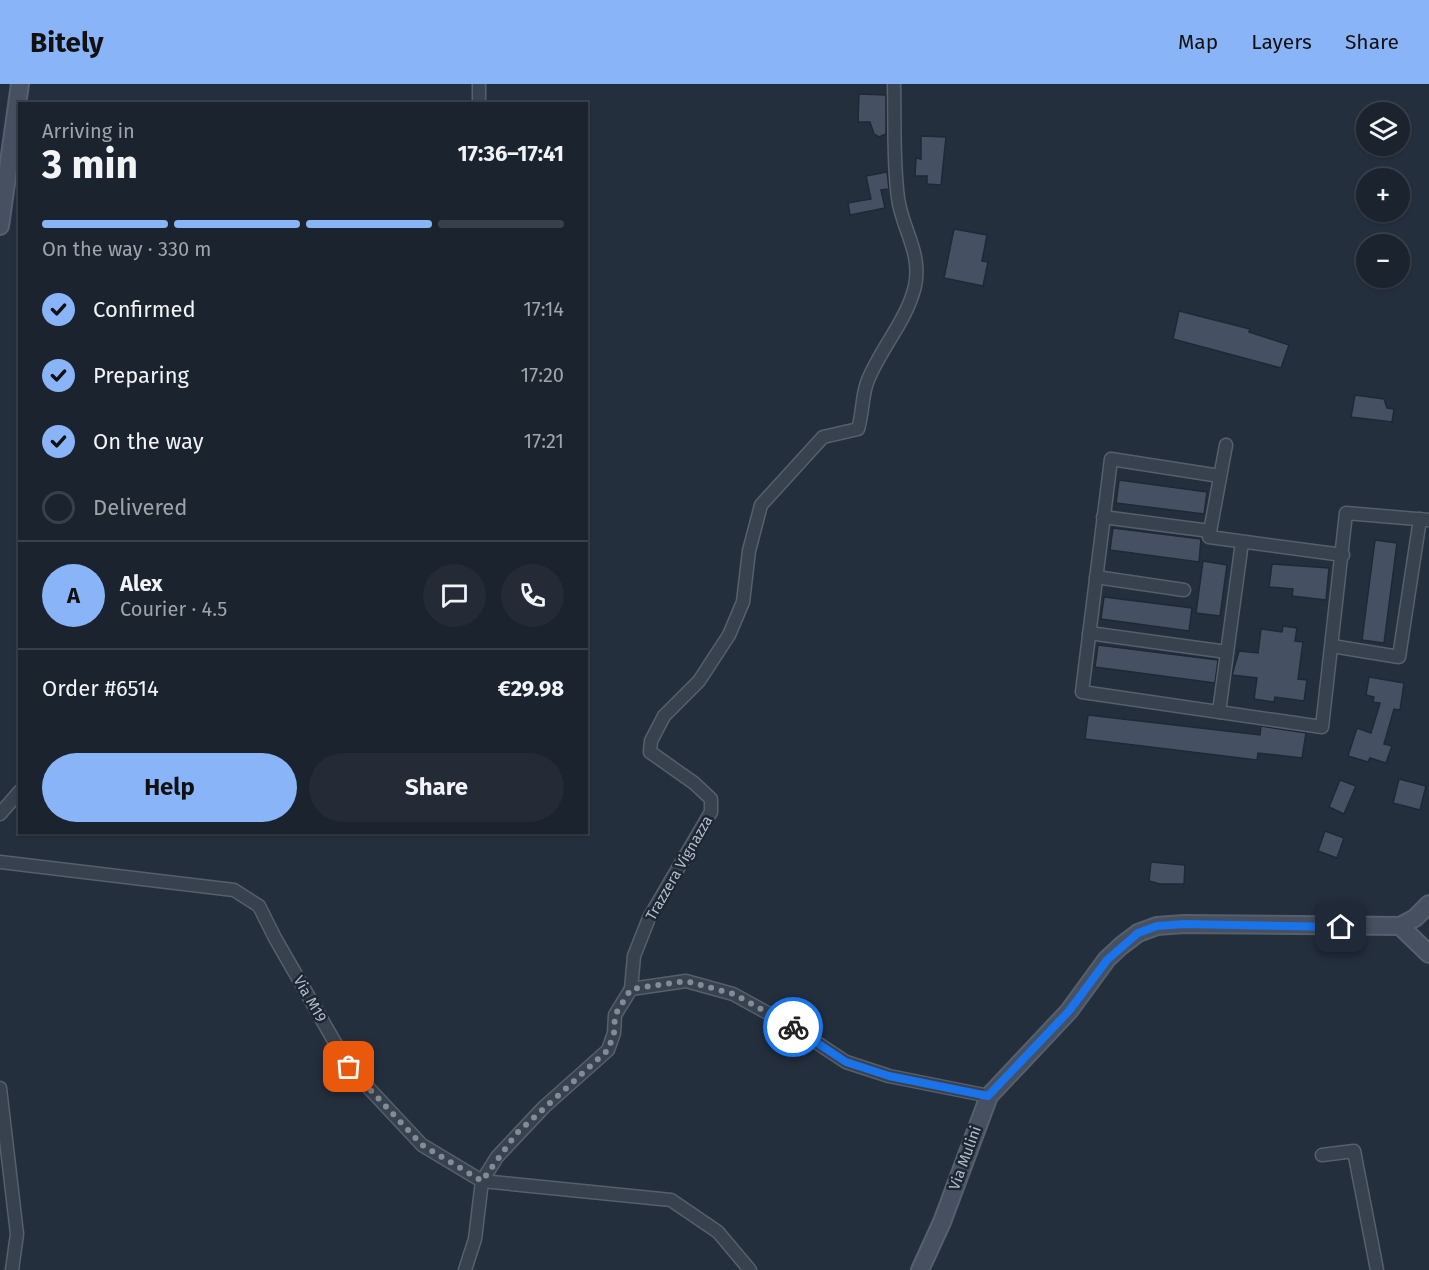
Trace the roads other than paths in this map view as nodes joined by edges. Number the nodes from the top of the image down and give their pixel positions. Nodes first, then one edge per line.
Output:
1 (20, 84) edge
2 (479, 84) edge
3 (894, 84) edge
4 (479, 102) edge
5 (0, 226) edge
6 (1226, 445) dead end
7 (1220, 476) junction
8 (1103, 517) junction
9 (1425, 519) edge
10 (1210, 531) junction
11 (1242, 542) junction
12 (1343, 555) junction
13 (1096, 577) junction
14 (1184, 590) dead end
15 (1089, 633) junction
16 (1332, 646) junction
17 (1227, 652) junction
18 (1219, 712) junction
19 (18, 793) edge
20 (0, 814) edge
21 (0, 862) edge
22 (1429, 904) edge
23 (1400, 926) junction
24 (1429, 954) edge
25 (631, 989) junction
26 (0, 1088) edge
27 (988, 1096) junction
28 (1322, 1155) dead end
29 (482, 1181) junction
30 (12, 1270) edge
31 (465, 1270) edge
32 (750, 1270) edge
33 (920, 1270) edge
34 (1377, 1270) edge

1 - 5 street
2 - 4 street
3 - 25 street, Trazzera Vignazza
6 - 7 street
7 - 8 street
7 - 10 street
8 - 10 street
8 - 13 street
9 - 12 street
9 - 16 street
10 - 11 street
11 - 12 street
11 - 17 street
12 - 16 street
13 - 14 street
13 - 15 street
15 - 17 street
15 - 18 street
16 - 18 street
17 - 18 street
19 - 20 street
21 - 29 street, Via M19
22 - 23 street
23 - 24 street
23 - 27 street, Via Mulini
25 - 27 street
25 - 29 street, Trazzera Vignazza
26 - 30 street
27 - 33 street, Via Mulini
28 - 34 street
29 - 31 street
29 - 32 street, Via M19

